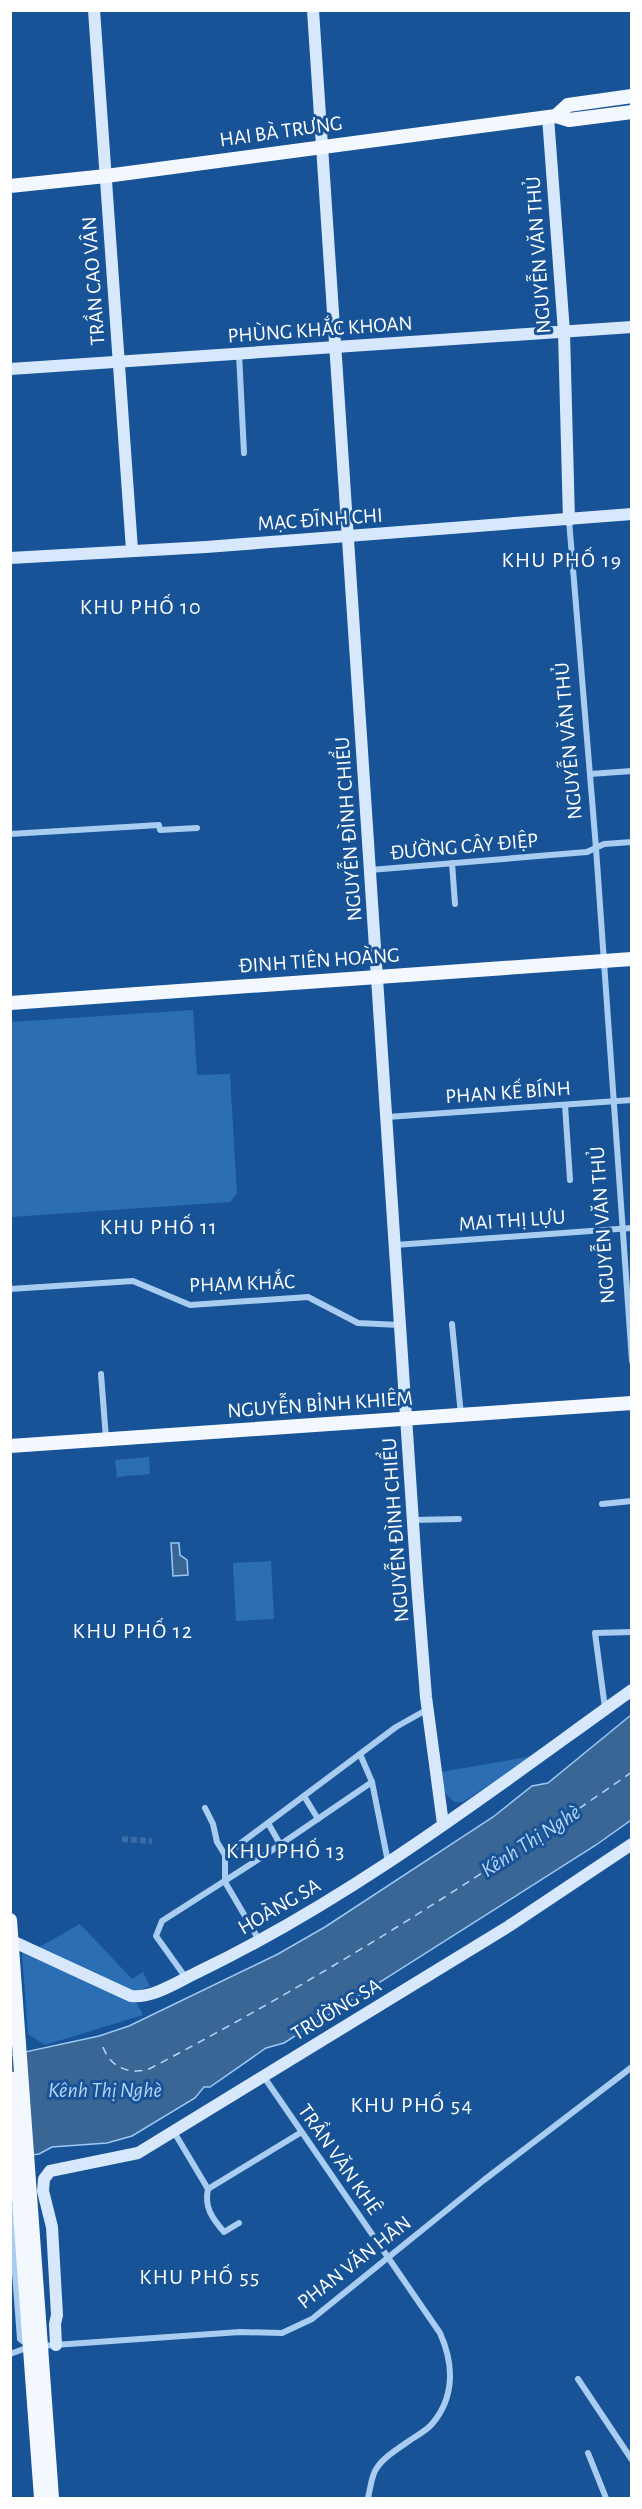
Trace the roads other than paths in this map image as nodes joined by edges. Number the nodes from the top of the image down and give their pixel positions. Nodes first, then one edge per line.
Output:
1 (94, 10) edge
2 (313, 10) edge
3 (632, 96) edge
4 (632, 112) edge
5 (558, 118) junction
6 (321, 147) junction
7 (106, 176) junction
8 (10, 186) edge
9 (632, 327) edge
10 (564, 332) junction
11 (336, 347) junction
12 (239, 354) junction
13 (118, 362) junction
14 (10, 369) edge
15 (244, 453) dead end
16 (632, 514) edge
17 (569, 520) junction
18 (348, 536) junction
19 (132, 550) junction
20 (10, 558) edge
21 (632, 771) edge
22 (590, 774) junction
23 (197, 828) dead end
24 (10, 834) edge
25 (632, 842) edge
26 (596, 848) junction
27 (452, 862) junction
28 (370, 870) junction
29 (455, 904) dead end
30 (632, 959) edge
31 (603, 961) junction
32 (377, 977) junction
33 (10, 1003) edge
34 (632, 1100) edge
35 (614, 1101) junction
36 (565, 1105) junction
37 (387, 1117) junction
38 (570, 1180) dead end
39 (621, 1228) junction
40 (632, 1228) edge
41 (395, 1245) junction
42 (10, 1289) edge
43 (452, 1324) dead end
44 (400, 1325) junction
45 (632, 1361) edge
46 (101, 1374) dead end
47 (632, 1403) edge
48 (461, 1416) junction
49 (407, 1420) junction
50 (106, 1440) junction
51 (10, 1446) edge
52 (632, 1501) edge
53 (602, 1504) dead end
54 (459, 1519) dead end
55 (413, 1520) junction
56 (632, 1632) edge
57 (632, 1690) edge
58 (428, 1709) junction
59 (605, 1709) junction
60 (360, 1754) junction
61 (372, 1782) junction
62 (304, 1796) junction
63 (205, 1808) dead end
64 (318, 1819) junction
65 (268, 1823) junction
66 (443, 1824) junction
67 (280, 1844) junction
68 (632, 1844) edge
69 (225, 1855) junction
70 (388, 1863) junction
71 (225, 1882) junction
72 (10, 1920) edge
73 (259, 1940) junction
74 (12, 1941) edge
75 (186, 1978) junction
76 (632, 2067) edge
77 (264, 2077) junction
78 (10, 2078) edge
79 (174, 2132) junction
80 (300, 2133) junction
81 (208, 2189) junction
82 (10, 2207) edge
83 (239, 2223) dead end
84 (387, 2257) junction
85 (31, 2286) junction
86 (56, 2345) junction
87 (35, 2346) junction
88 (10, 2354) edge
89 (578, 2379) dead end
90 (588, 2453) dead end
91 (632, 2460) edge
92 (46, 2493) edge
93 (368, 2499) edge
94 (606, 2499) edge

1 - 7 street, TRẦN CAO VÂN
2 - 6 street, NGUYỄN ĐÌNH CHIỂU
3 - 5 main road
4 - 5 main road, HAI BÀ TRƯNG
5 - 6 main road, HAI BÀ TRƯNG
5 - 10 street, NGUYỄN VĂN THỦ
6 - 7 main road, HAI BÀ TRƯNG
6 - 11 street, NGUYỄN ĐÌNH CHIỂU
7 - 8 main road, HAI BÀ TRƯNG
7 - 13 street, TRẦN CAO VÂN
9 - 10 street, PHÙNG KHẮC KHOAN
10 - 11 street, PHÙNG KHẮC KHOAN
10 - 17 street, NGUYỄN VĂN THỦ
11 - 12 street, PHÙNG KHẮC KHOAN
11 - 18 street, NGUYỄN ĐÌNH CHIỂU
12 - 13 street, PHÙNG KHẮC KHOAN
12 - 15 street
13 - 14 street, PHÙNG KHẮC KHOAN
13 - 19 street, TRẦN CAO VÂN
16 - 17 street, MẠC ĐĨNH CHI
17 - 18 street, MẠC ĐĨNH CHI
17 - 22 street, NGUYỄN VĂN THỦ
18 - 19 street, MẠC ĐĨNH CHI
18 - 28 street, NGUYỄN ĐÌNH CHIỂU
19 - 20 street, MẠC ĐĨNH CHI
21 - 22 street
22 - 26 street, NGUYỄN VĂN THỦ
23 - 24 street
25 - 26 street, ĐƯỜNG CÂY ĐIỆP
26 - 27 street, ĐƯỜNG CÂY ĐIỆP
26 - 31 street, NGUYỄN VĂN THỦ
27 - 28 street, ĐƯỜNG CÂY ĐIỆP
27 - 29 street
28 - 32 street, NGUYỄN ĐÌNH CHIỂU
30 - 31 main road, ĐINH TIÊN HOÀNG
31 - 32 main road, ĐINH TIÊN HOÀNG
31 - 35 street, NGUYỄN VĂN THỦ
32 - 33 main road, ĐINH TIÊN HOÀNG
32 - 37 street, NGUYỄN ĐÌNH CHIỂU
34 - 35 street, PHAN KẾ BÍNH
35 - 36 street, PHAN KẾ BÍNH
35 - 39 street, NGUYỄN VĂN THỦ
36 - 37 street, PHAN KẾ BÍNH
36 - 38 street
37 - 41 street, NGUYỄN ĐÌNH CHIỂU
39 - 40 street, MAI THỊ LỰU
39 - 41 street, MAI THỊ LỰU
39 - 45 street, NGUYỄN VĂN THỦ
41 - 44 street, NGUYỄN ĐÌNH CHIỂU
42 - 44 street, PHẠM KHẮC
43 - 48 street
44 - 49 street, NGUYỄN ĐÌNH CHIỂU
46 - 50 street
47 - 48 main road, NGUYỄN BỈNH KHIÊM
48 - 49 main road, NGUYỄN BỈNH KHIÊM
49 - 50 main road, NGUYỄN BỈNH KHIÊM
49 - 55 street, NGUYỄN ĐÌNH CHIỂU
50 - 51 main road, NGUYỄN BỈNH KHIÊM
52 - 53 street
54 - 55 street
55 - 58 street, NGUYỄN ĐÌNH CHIỂU
56 - 59 street
57 - 59 street, HOÀNG SA
58 - 60 street
58 - 66 street, NGUYỄN ĐÌNH CHIỂU
59 - 66 street, HOÀNG SA
60 - 61 street
60 - 62 street
61 - 64 street
61 - 70 street
62 - 64 street
62 - 65 street
63 - 69 street
64 - 67 street
65 - 67 street
65 - 69 street
66 - 70 street, HOÀNG SA
67 - 71 street
68 - 77 street, TRƯỜNG SA
69 - 71 street
70 - 73 street, HOÀNG SA
71 - 73 street
71 - 75 street
72 - 74 main road
73 - 75 street, HOÀNG SA
74 - 75 street, HOÀNG SA
74 - 85 main road
76 - 84 street, PHAN VĂN HÂN
77 - 79 street, TRƯỜNG SA
77 - 80 street, TRẦN VĂN KHÊ
78 - 85 main road
79 - 81 street
79 - 86 street, TRƯỜNG SA
80 - 81 street
80 - 84 street, TRẦN VĂN KHÊ
81 - 83 street
82 - 87 street
84 - 86 street, PHAN VĂN HÂN
84 - 93 street, TRẦN VĂN KHÊ
85 - 87 main road
86 - 87 street, PHAN VĂN HÂN
87 - 88 street, PHAN VĂN HÂN
87 - 92 main road
89 - 91 street
90 - 94 street

